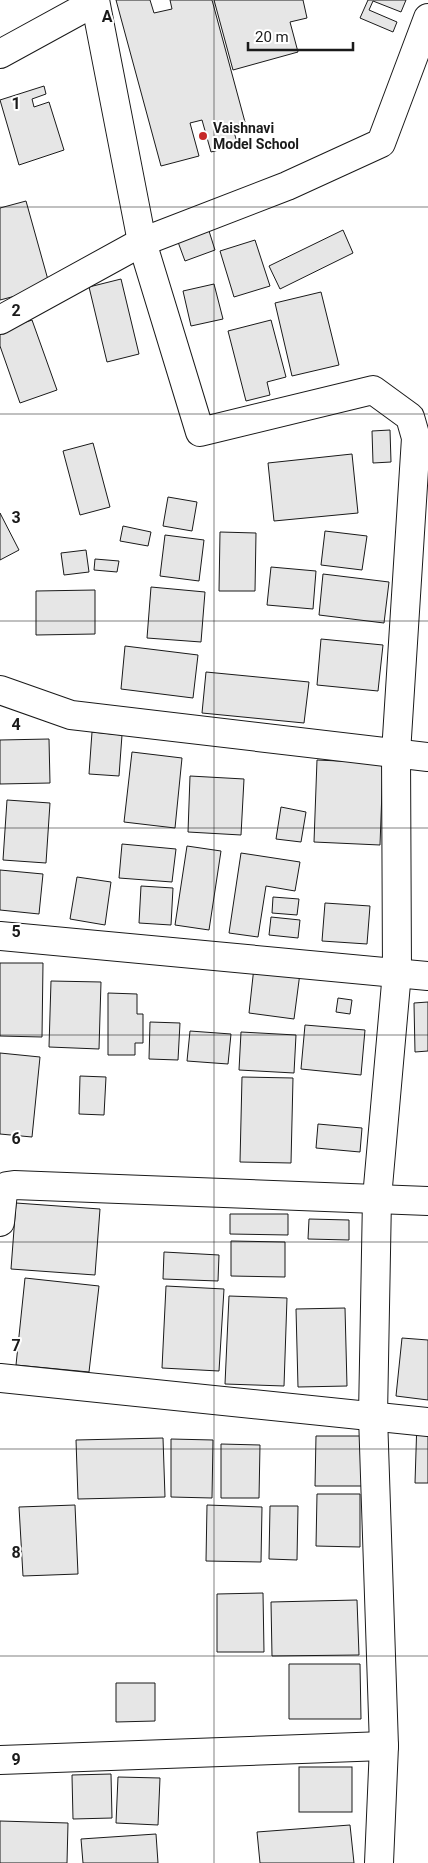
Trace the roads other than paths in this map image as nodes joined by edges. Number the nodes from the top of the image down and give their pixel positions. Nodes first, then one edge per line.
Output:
1 (95, 1) edge
2 (428, 18) edge
3 (0, 54) edge
4 (142, 242) junction
5 (0, 320) edge
6 (0, 690) edge
7 (396, 753) junction
8 (428, 757) edge
9 (0, 936) edge
10 (396, 972) junction
11 (428, 976) edge
12 (378, 1198) junction
13 (428, 1201) edge
14 (0, 1222) edge
15 (0, 1378) edge
16 (373, 1416) junction
17 (428, 1422) edge
18 (384, 1746) junction
19 (0, 1760) edge
20 (379, 1863) edge

1 - 3 street
1 - 4 street
2 - 4 street
4 - 5 street
4 - 7 street
6 - 7 street
7 - 8 street
7 - 10 street
9 - 10 street
10 - 11 street
10 - 12 street
12 - 13 street
12 - 14 street
12 - 16 street
15 - 16 street
16 - 17 street
16 - 18 street
18 - 19 street
18 - 20 street

